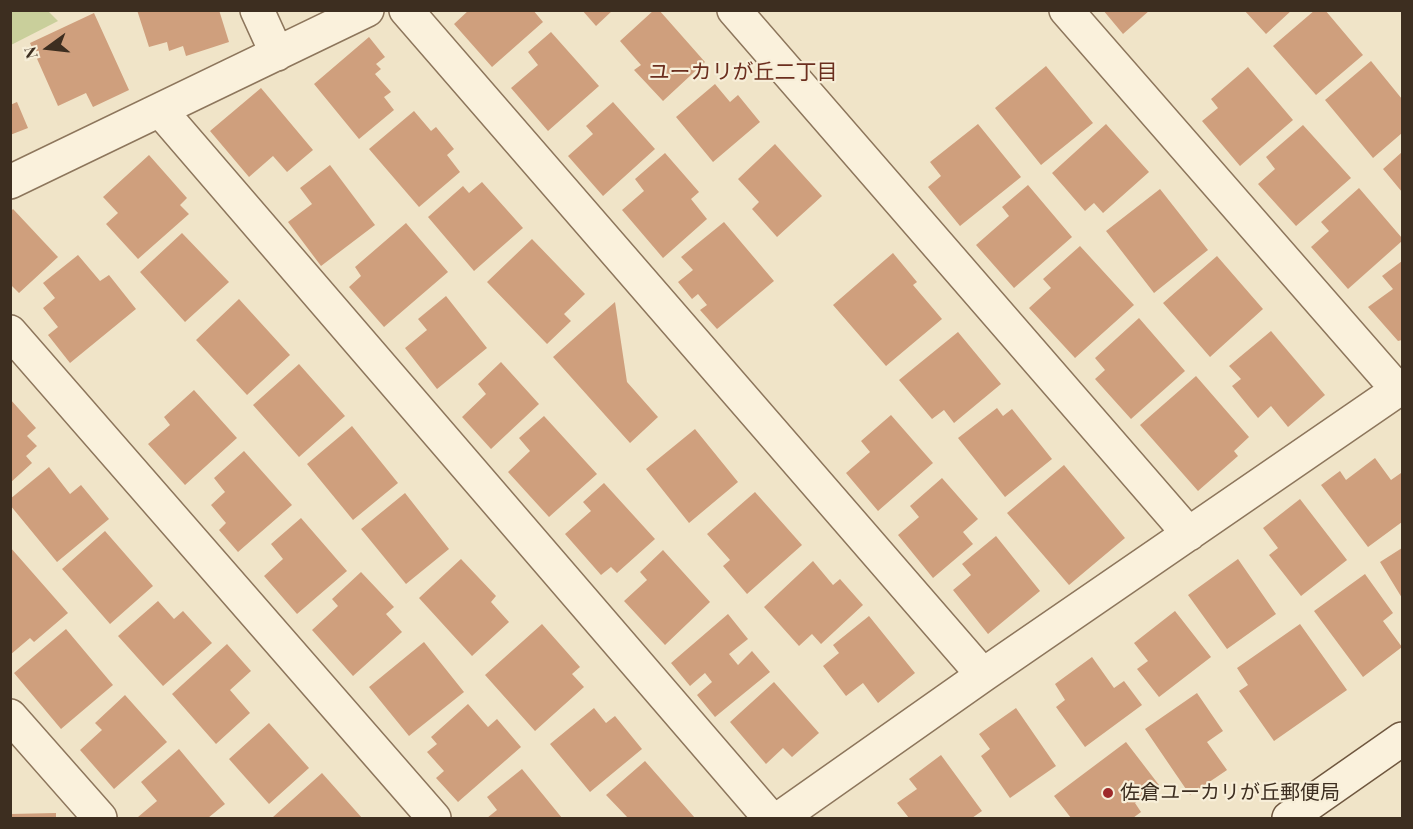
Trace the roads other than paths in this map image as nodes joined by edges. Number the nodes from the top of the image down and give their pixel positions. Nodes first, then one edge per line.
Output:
1 (257, 10) edge
2 (367, 10) edge
3 (406, 10) edge
4 (734, 10) edge
5 (1066, 10) edge
6 (276, 54) junction
7 (160, 110) junction
8 (10, 182) edge
9 (10, 332) edge
10 (1400, 389) edge
11 (1189, 534) junction
12 (983, 675) junction
13 (10, 716) edge
14 (1402, 739) edge
15 (100, 819) edge
16 (434, 819) edge
17 (770, 819) edge
18 (780, 819) edge
19 (1289, 819) edge

1 - 6 street
2 - 6 street
3 - 12 street
4 - 11 street
5 - 10 street
6 - 7 street
7 - 8 street
7 - 17 street
9 - 16 street
10 - 11 street
11 - 12 street
12 - 18 street
13 - 15 street
14 - 19 street

